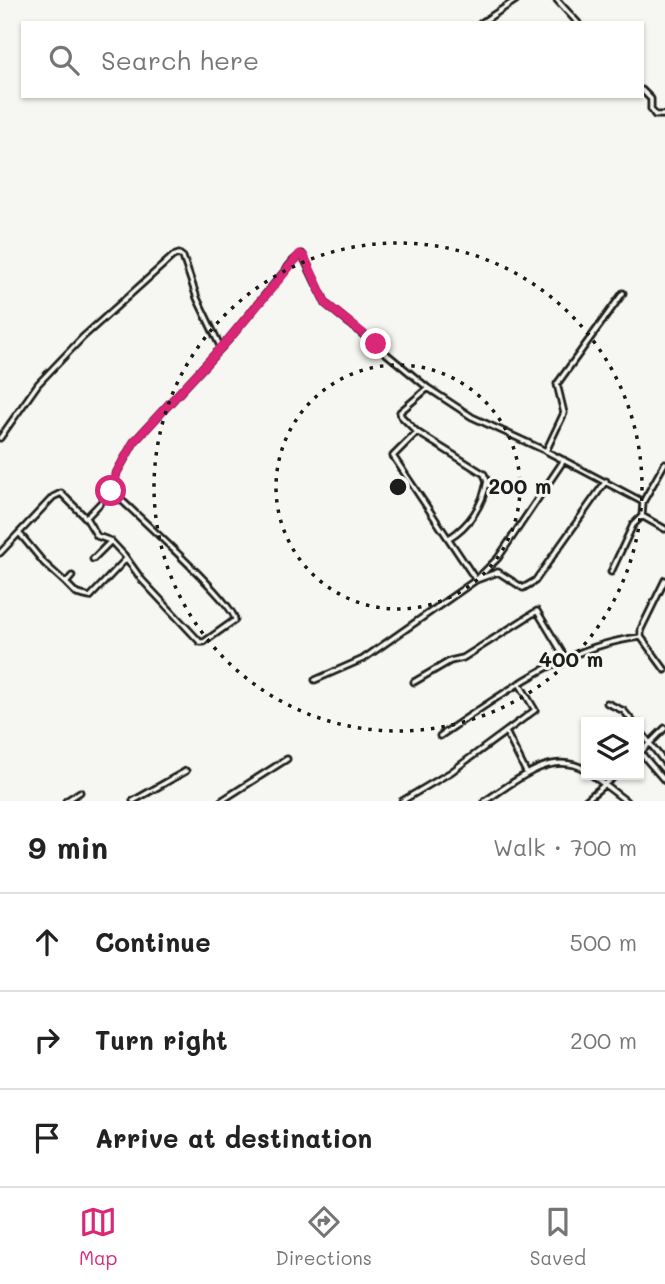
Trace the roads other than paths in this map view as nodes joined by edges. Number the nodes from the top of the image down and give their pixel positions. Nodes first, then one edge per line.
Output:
1 (516, 0) edge
2 (557, 0) edge
3 (484, 21) edge
4 (576, 21) edge
5 (644, 92) edge
6 (665, 115) edge
7 (623, 293) dead end
8 (221, 348) junction
9 (428, 388) junction
10 (416, 432) junction
11 (0, 438) edge
12 (546, 451) junction
13 (564, 460) junction
14 (665, 463) edge
15 (606, 481) junction
16 (111, 491) junction
17 (643, 502) junction
18 (642, 516) junction
19 (86, 518) junction
20 (665, 529) edge
21 (20, 534) junction
22 (449, 538) junction
23 (111, 541) junction
24 (0, 553) edge
25 (93, 559) dead end
26 (126, 559) junction
27 (611, 572) dead end
28 (72, 576) dead end
29 (476, 580) junction
30 (665, 580) edge
31 (66, 583) junction
32 (641, 637) junction
33 (566, 659) junction
34 (665, 670) edge
35 (315, 681) dead end
36 (414, 682) dead end
37 (519, 683) junction
38 (607, 704) dead end
39 (629, 717) edge
40 (665, 728) edge
41 (507, 734) junction
42 (644, 735) edge
43 (440, 736) dead end
44 (650, 743) junction
45 (644, 748) edge
46 (644, 758) edge
47 (287, 760) dead end
48 (665, 764) edge
49 (581, 769) edge
50 (186, 771) dead end
51 (527, 774) junction
52 (598, 780) edge
53 (610, 780) edge
54 (665, 781) edge
55 (605, 785) junction
56 (80, 792) dead end
57 (66, 801) edge
58 (133, 801) edge
59 (221, 801) edge
60 (402, 801) edge
61 (485, 801) edge
62 (584, 801) edge
63 (626, 801) edge

1 - 3 street
2 - 4 street
5 - 6 street
7 - 12 street
8 - 9 street
8 - 11 street
8 - 16 street
9 - 10 street
9 - 12 street
10 - 22 street
10 - 22 street
12 - 13 street
13 - 15 street
13 - 29 street
14 - 17 street
15 - 17 street
15 - 29 street
16 - 19 street
16 - 26 street
17 - 18 street
18 - 20 street
18 - 27 street
19 - 21 street
19 - 23 street
21 - 24 street
21 - 31 street
22 - 29 street
23 - 25 street
23 - 26 street
26 - 31 street
28 - 31 street
29 - 35 street
30 - 32 street
32 - 33 street
32 - 34 street
33 - 36 street
33 - 37 street
37 - 41 street
37 - 43 street
38 - 39 street
40 - 44 street
41 - 51 street
41 - 60 street
42 - 44 street
44 - 45 street
44 - 48 street
46 - 54 street
47 - 59 street
49 - 51 street
50 - 58 street
51 - 61 street
52 - 55 street
53 - 55 street
55 - 62 street
55 - 63 street
56 - 57 street

